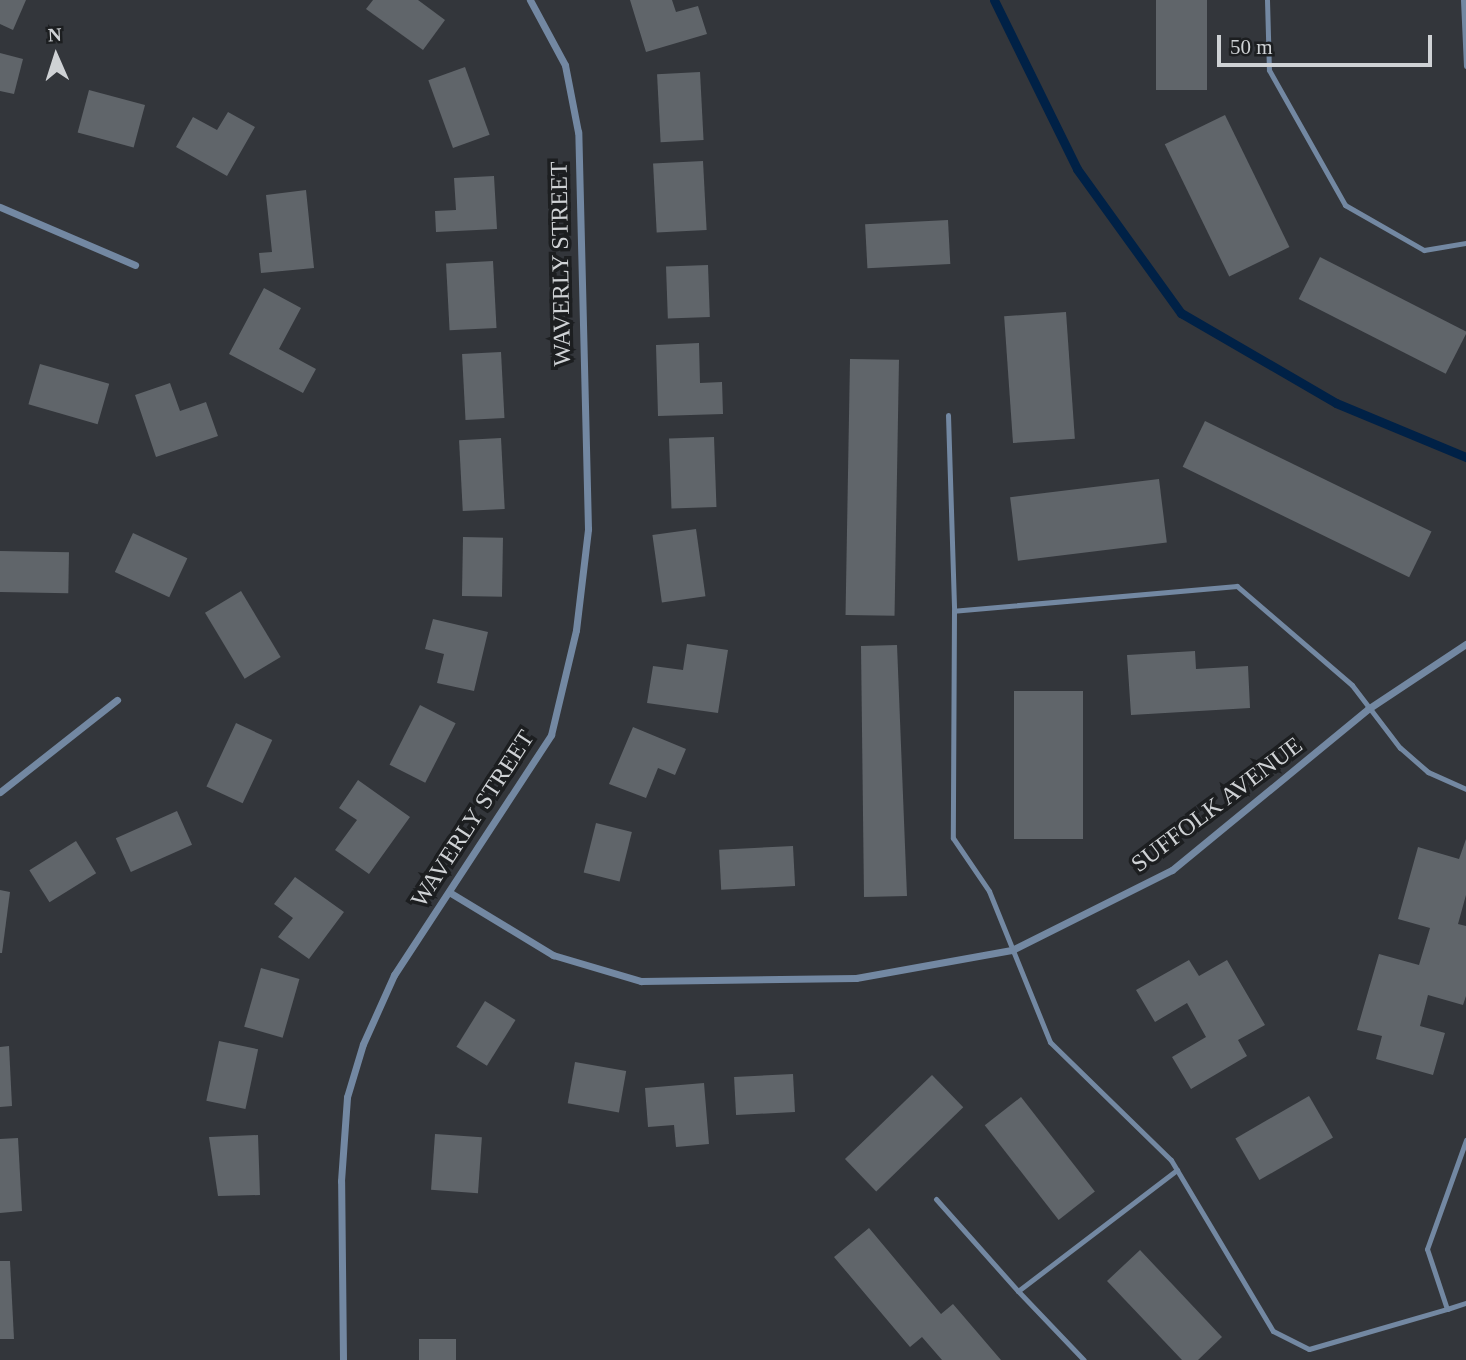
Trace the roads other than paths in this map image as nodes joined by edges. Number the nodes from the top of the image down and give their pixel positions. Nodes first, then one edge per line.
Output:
1 (530, 0) edge
2 (1267, 0) edge
3 (1462, 0) edge
4 (1466, 66) edge
5 (0, 207) edge
6 (1466, 243) edge
7 (135, 265) dead end
8 (948, 415) dead end
9 (954, 611) junction
10 (1466, 644) edge
11 (117, 700) dead end
12 (1368, 709) junction
13 (1466, 789) edge
14 (0, 792) edge
15 (449, 892) junction
16 (1012, 950) junction
17 (1466, 1140) edge
18 (1177, 1170) junction
19 (936, 1199) dead end
20 (1018, 1291) junction
21 (1466, 1303) edge
22 (1447, 1309) junction
23 (343, 1360) edge
24 (1084, 1360) edge

1 - 15 street, WAVERLY STREET
2 - 6 lane
3 - 4 lane
5 - 7 street
8 - 9 lane
9 - 12 lane
9 - 16 lane
10 - 12 street, SUFFOLK AVENUE
11 - 14 street
12 - 13 lane
12 - 16 street, SUFFOLK AVENUE
15 - 16 street, SUFFOLK AVENUE
15 - 23 street, WAVERLY STREET
16 - 18 lane
17 - 22 lane
18 - 20 lane
18 - 22 lane
19 - 20 lane
20 - 24 lane
21 - 22 lane

